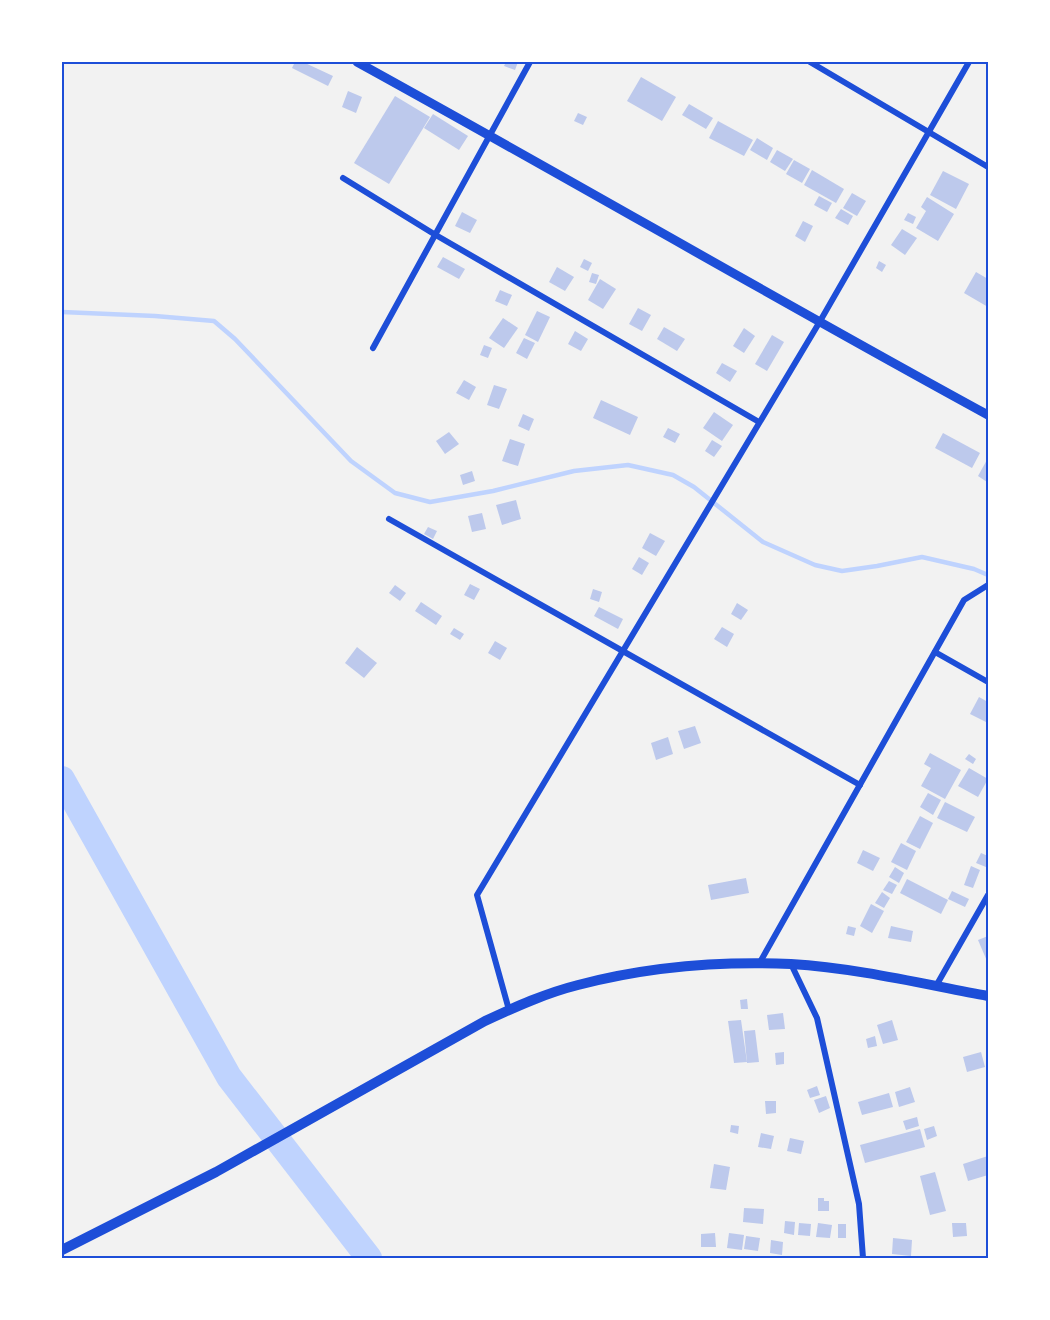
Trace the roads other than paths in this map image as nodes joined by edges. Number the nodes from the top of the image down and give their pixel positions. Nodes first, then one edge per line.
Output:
1 (357, 62) edge
2 (530, 62) edge
3 (810, 62) edge
4 (969, 62) edge
5 (929, 131) junction
6 (490, 135) junction
7 (988, 167) edge
8 (343, 178) dead end
9 (434, 234) junction
10 (819, 323) junction
11 (373, 348) dead end
12 (988, 415) edge
13 (759, 422) junction
14 (389, 519) dead end
15 (988, 585) edge
16 (622, 652) junction
17 (935, 652) junction
18 (988, 682) edge
19 (860, 785) junction
20 (988, 895) edge
21 (791, 964) junction
22 (759, 965) junction
23 (936, 987) junction
24 (988, 998) edge
25 (509, 1010) junction
26 (62, 1250) edge
27 (863, 1258) edge

1 - 6 main road
2 - 6 street
3 - 5 street
4 - 5 street
5 - 7 street
5 - 10 street
6 - 9 street
6 - 10 main road
8 - 9 street
9 - 11 street
9 - 13 street
10 - 12 main road
10 - 13 street
13 - 16 street
14 - 16 street
15 - 17 street
16 - 19 street
16 - 25 street
17 - 18 street
17 - 19 street
19 - 22 street
20 - 23 street
21 - 22 main road
21 - 23 main road
21 - 27 street
22 - 25 main road
23 - 24 main road
25 - 26 main road

